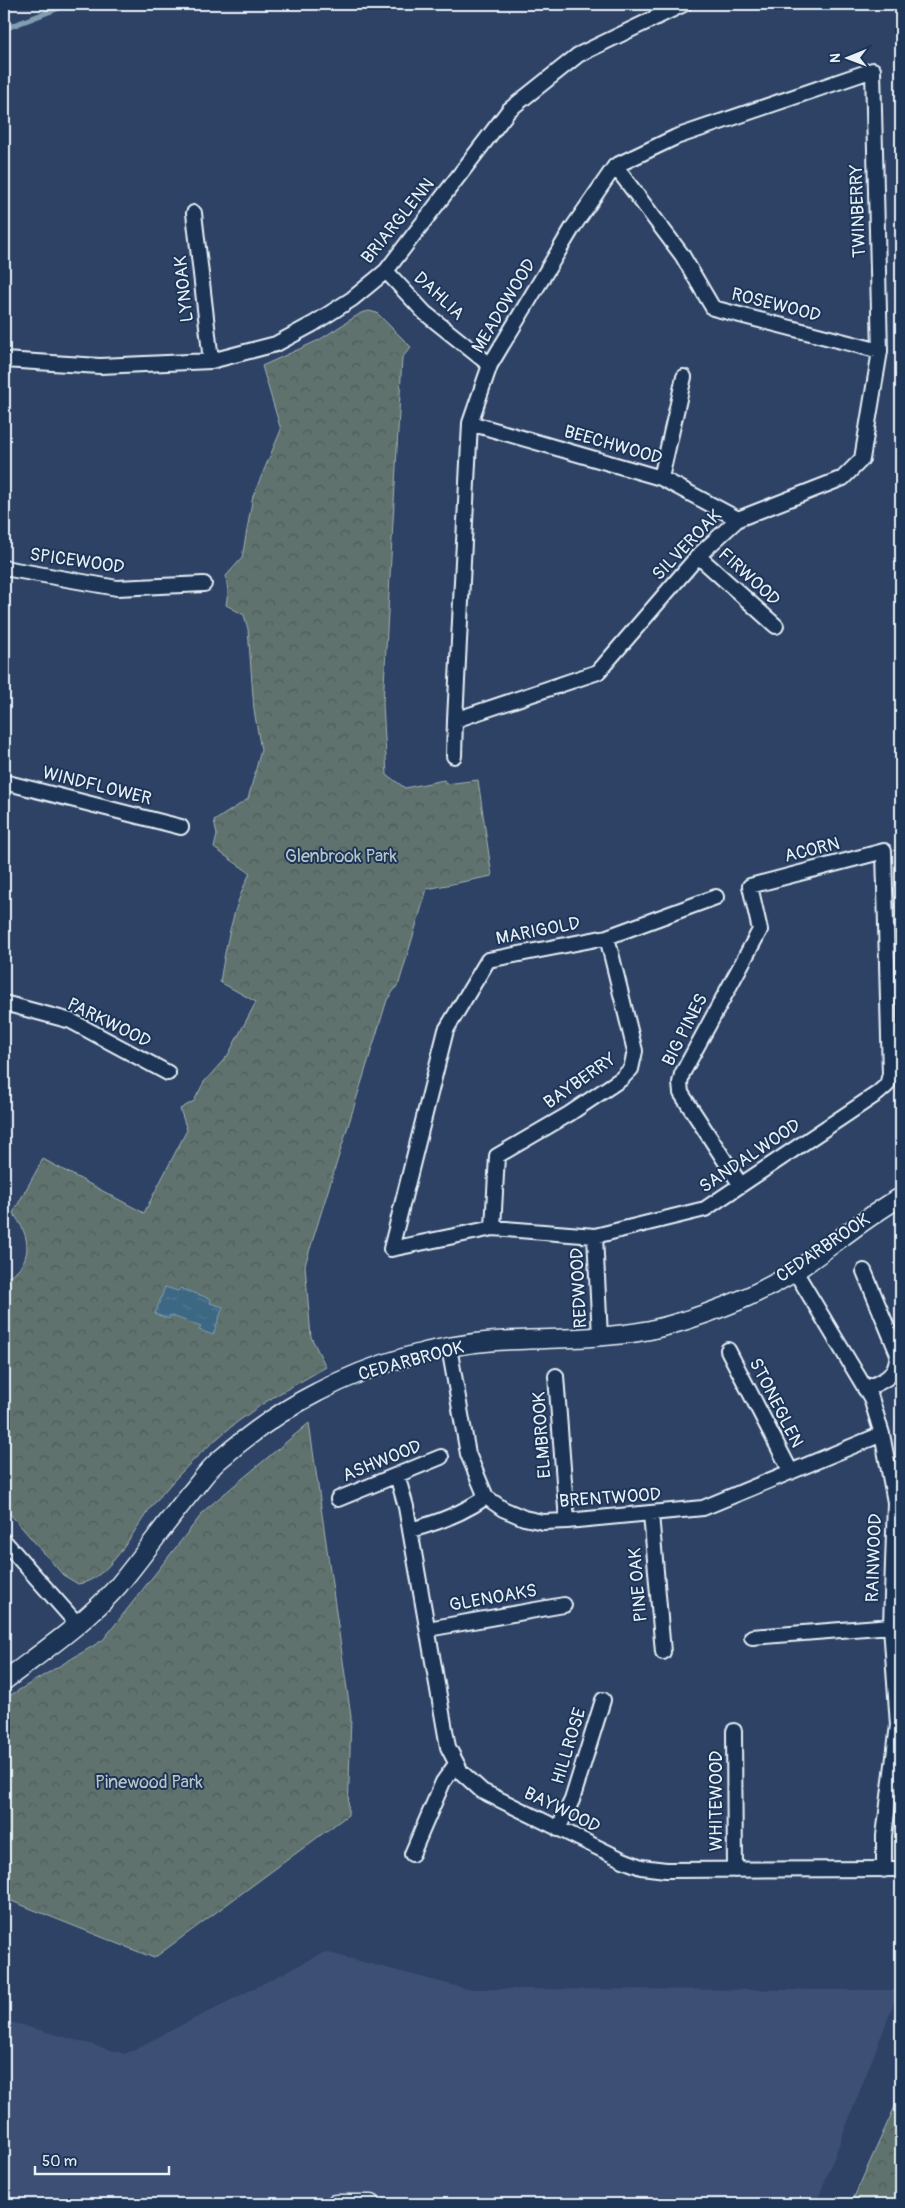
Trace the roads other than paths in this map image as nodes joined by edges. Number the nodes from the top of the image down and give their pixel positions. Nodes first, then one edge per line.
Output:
1 (684, 4) edge
2 (615, 166) junction
3 (194, 212) dead end
4 (386, 271) junction
5 (880, 351) junction
6 (4, 360) edge
7 (211, 361) junction
8 (490, 365) junction
9 (684, 377) dead end
10 (470, 423) junction
11 (661, 478) junction
12 (738, 519) junction
13 (698, 556) junction
14 (4, 568) edge
15 (204, 584) dead end
16 (776, 626) dead end
17 (455, 720) junction
18 (454, 756) dead end
19 (4, 782) edge
20 (180, 827) dead end
21 (884, 851) joint
22 (750, 886) joint
23 (716, 897) dead end
24 (607, 937) junction
25 (4, 1003) edge
26 (168, 1073) dead end
27 (740, 1184) junction
28 (901, 1197) edge
29 (493, 1228) junction
30 (595, 1236) junction
31 (391, 1249) joint
32 (795, 1271) junction
33 (864, 1272) dead end
34 (600, 1337) junction
35 (449, 1347) junction
36 (728, 1350) dead end
37 (556, 1376) dead end
38 (865, 1389) junction
39 (882, 1434) junction
40 (441, 1457) dead end
41 (791, 1472) junction
42 (397, 1475) junction
43 (486, 1497) junction
44 (338, 1499) dead end
45 (651, 1514) junction
46 (567, 1521) junction
47 (410, 1530) junction
48 (4, 1541) edge
49 (564, 1605) dead end
50 (78, 1625) junction
51 (891, 1626) junction
52 (428, 1628) junction
53 (752, 1637) dead end
54 (663, 1652) dead end
55 (4, 1681) edge
56 (603, 1700) dead end
57 (734, 1732) dead end
58 (456, 1764) junction
59 (558, 1829) junction
60 (412, 1854) dead end
61 (735, 1870) junction
62 (884, 1870) junction
63 (901, 1870) edge
64 (335, 2204) edge
65 (371, 2204) edge

1 - 4 street, BRIARGLENN
2 - 5 street, ROSEWOOD
2 - 5 street, TWINBERRY
2 - 8 street, MEADOWOOD
3 - 7 street, LYNOAK
4 - 7 street, BRIARGLENN
4 - 8 street, DAHLIA
5 - 12 street, SILVEROAK
6 - 7 street, BRIARGLENN
8 - 10 street, MEADOWOOD
9 - 11 street
10 - 11 street, BEECHWOOD
10 - 17 street, MEADOWOOD
11 - 12 street, BEECHWOOD
12 - 13 street, SILVEROAK
13 - 16 street, FIRWOOD
13 - 17 street, SILVEROAK
14 - 15 street, SPICEWOOD
17 - 18 street, MEADOWOOD
19 - 20 street, WINDFLOWER
21 - 22 street, ACORN
21 - 27 street, SANDALWOOD
22 - 27 street, BIG PINES
23 - 24 street, MARIGOLD
24 - 29 street, BAYBERRY
24 - 31 street, MARIGOLD
25 - 26 street, PARKWOOD
27 - 30 street, SANDALWOOD
28 - 32 street, CEDARBROOK
29 - 30 street, SANDALWOOD
29 - 31 street, SANDALWOOD
30 - 34 street, REDWOOD
32 - 34 street, CEDARBROOK
32 - 38 street, RAINWOOD
33 - 38 street
34 - 35 street, CEDARBROOK
35 - 43 street
35 - 50 street, CEDARBROOK
36 - 41 street, STONEGLEN
37 - 46 street, ELMBROOK
38 - 39 street, RAINWOOD
39 - 41 street, BRENTWOOD
39 - 51 street, RAINWOOD
40 - 42 street, ASHWOOD
41 - 45 street, BRENTWOOD
42 - 44 street, ASHWOOD
42 - 47 street, BAYWOOD
43 - 46 street, BRENTWOOD
43 - 47 street
45 - 46 street, BRENTWOOD
45 - 54 street, PINE OAK
47 - 52 street, BAYWOOD
48 - 50 street
49 - 52 street, GLENOAKS
50 - 55 street, CEDARBROOK
51 - 53 street
51 - 62 street, RAINWOOD
52 - 58 street, BAYWOOD
56 - 59 street, HILLROSE
57 - 61 street, WHITEWOOD
58 - 59 street, BAYWOOD
58 - 60 street
59 - 61 street, BAYWOOD
61 - 62 street, BAYWOOD
62 - 63 street, BAYWOOD
64 - 65 street

